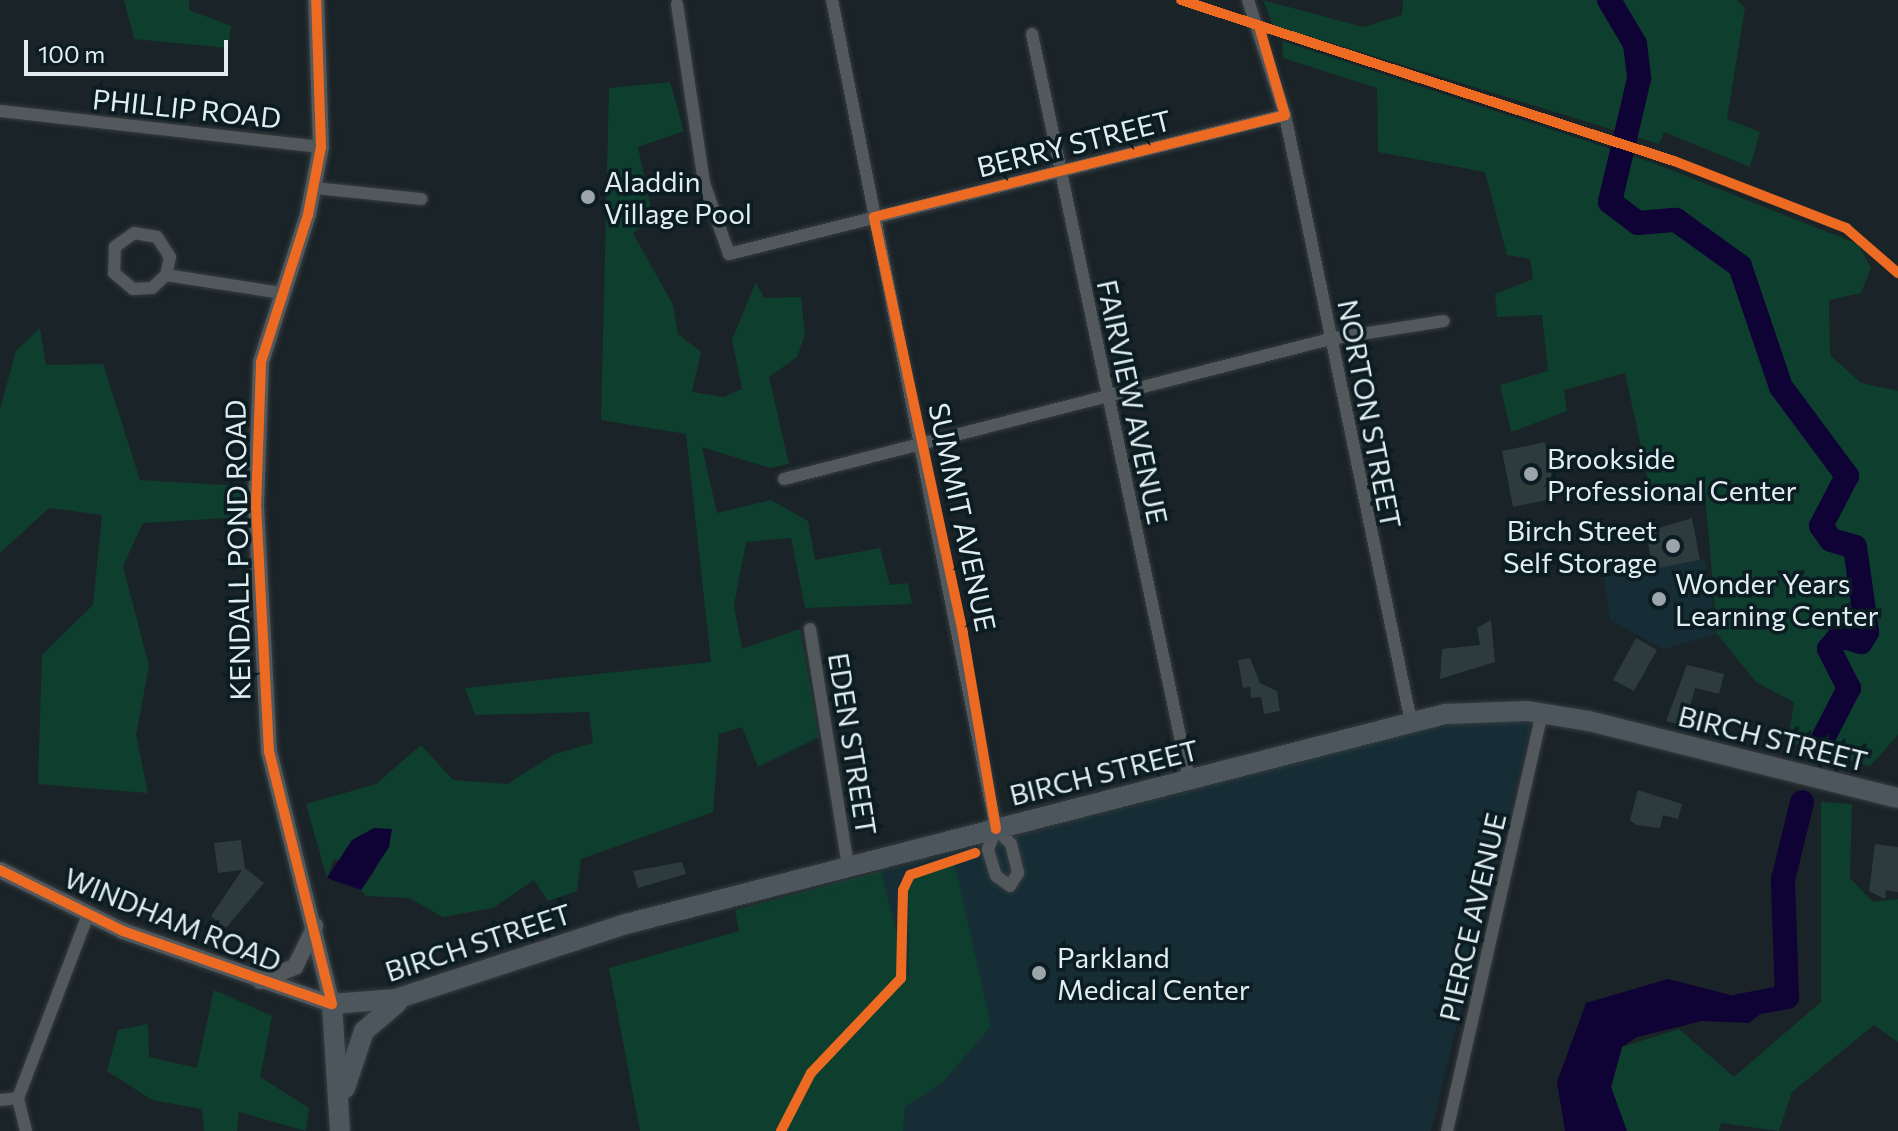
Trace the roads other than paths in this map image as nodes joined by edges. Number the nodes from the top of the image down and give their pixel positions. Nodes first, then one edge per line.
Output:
1 (316, 0) edge
2 (832, 0) edge
3 (1248, 0) edge
4 (677, 4) dead end
5 (1032, 34) dead end
6 (0, 111) edge
7 (1285, 115) junction
8 (321, 147) junction
9 (1062, 170) junction
10 (315, 188) junction
11 (421, 199) dead end
12 (874, 217) junction
13 (166, 275) junction
14 (281, 293) junction
15 (1444, 321) dead end
16 (1330, 339) junction
17 (1106, 395) junction
18 (923, 443) junction
19 (784, 479) dead end
20 (810, 629) dead end
21 (1542, 713) junction
22 (1411, 722) junction
23 (1189, 779) junction
24 (1898, 798) edge
25 (996, 829) junction
26 (848, 867) junction
27 (0, 870) edge
28 (88, 915) junction
29 (316, 924) junction
30 (260, 981) junction
31 (409, 995) junction
32 (332, 1004) junction
33 (18, 1098) junction
34 (0, 1100) edge
35 (341, 1103) junction
36 (26, 1131) edge
37 (340, 1131) edge
38 (1447, 1131) edge

1 - 8 street, KENDALL POND ROAD
2 - 12 street, SUMMIT AVENUE
3 - 7 street, NORTON STREET
4 - 12 street, BERRY STREET
5 - 9 street, FAIRVIEW AVENUE
6 - 8 street, PHILLIP ROAD
7 - 9 street, BERRY STREET
7 - 16 street, NORTON STREET
8 - 10 street, KENDALL POND ROAD
9 - 12 street, BERRY STREET
9 - 17 street, FAIRVIEW AVENUE
10 - 11 street
10 - 14 street, KENDALL POND ROAD
12 - 18 street, SUMMIT AVENUE
13 - 13 street
13 - 14 street
14 - 29 street, KENDALL POND ROAD
15 - 16 street
16 - 17 street
16 - 22 street, NORTON STREET
17 - 18 street
17 - 23 street, FAIRVIEW AVENUE
18 - 19 street
18 - 25 street, SUMMIT AVENUE
20 - 26 street, EDEN STREET
21 - 22 main road, BIRCH STREET
21 - 24 main road, BIRCH STREET
21 - 38 street, PIERCE AVENUE
22 - 23 main road, BIRCH STREET
23 - 25 main road, BIRCH STREET
25 - 26 main road, BIRCH STREET
26 - 31 main road, BIRCH STREET
27 - 28 street, WINDHAM ROAD
28 - 30 street, WINDHAM ROAD
28 - 33 street
29 - 30 street, WINDHAM ROAD
29 - 32 street, KENDALL POND ROAD
30 - 32 street, WINDHAM ROAD
31 - 32 main road, BIRCH STREET
31 - 35 main road
32 - 35 main road
33 - 34 street
33 - 36 street
35 - 37 main road

